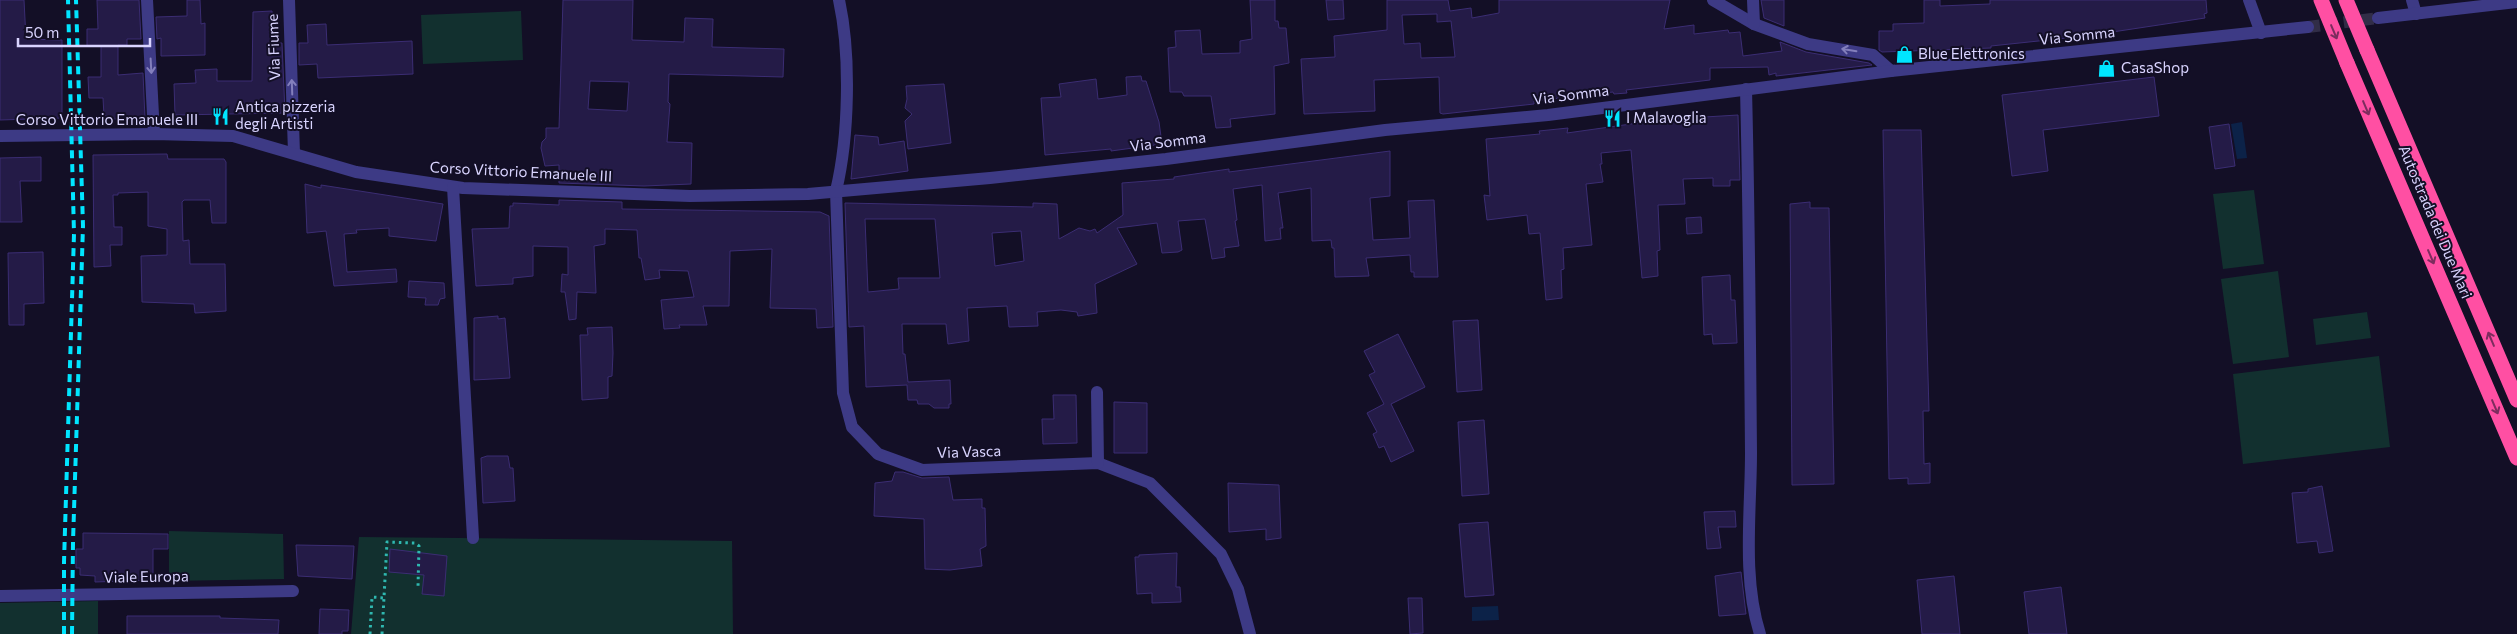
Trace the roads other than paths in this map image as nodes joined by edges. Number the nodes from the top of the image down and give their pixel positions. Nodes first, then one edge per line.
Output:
1 (147, 0) edge
2 (288, 0) edge
3 (839, 0) edge
4 (1713, 0) edge
5 (1753, 0) edge
6 (2249, 0) edge
7 (2321, 0) edge
8 (2346, 0) edge
9 (2412, 0) edge
10 (2501, 2) edge
11 (2517, 2) edge
12 (2416, 14) junction
13 (2378, 18) tunnel mouth
14 (1754, 24) junction
15 (2308, 27) tunnel mouth
16 (2261, 34) junction
17 (1891, 71) junction
18 (1746, 89) junction
19 (154, 134) junction
20 (0, 136) edge
21 (294, 153) junction
22 (453, 187) junction
23 (836, 191) junction
24 (1097, 392) dead end
25 (2517, 400) edge
26 (2517, 458) edge
27 (1098, 464) junction
28 (473, 538) dead end
29 (293, 591) dead end
30 (0, 596) edge
31 (1250, 634) edge
32 (1760, 634) edge

1 -> 19 street
21 -> 2 street, Via Fiume
3 - 23 street, Via Vasca
4 - 14 street
5 - 14 street
6 - 16 street
7 -> 26 highway, Autostrada dei Due Mari, bridge
25 -> 8 highway, Autostrada dei Due Mari, bridge
9 - 12 street
10 - 11 street
10 - 12 street
12 - 13 street
17 -> 14 street
15 - 16 street, Via Somma
16 - 17 street, Via Somma
17 - 18 street, Via Somma
18 - 23 street, Via Somma
18 - 32 street
19 - 20 street, Corso Vittorio Emanuele III
19 - 21 street, Corso Vittorio Emanuele III
21 - 22 street, Corso Vittorio Emanuele III
22 - 23 street, Corso Vittorio Emanuele III
22 - 28 street
23 - 27 street, Via Vasca
24 - 27 street
27 - 31 street, Via Vasca
29 - 30 street, Viale Europa

